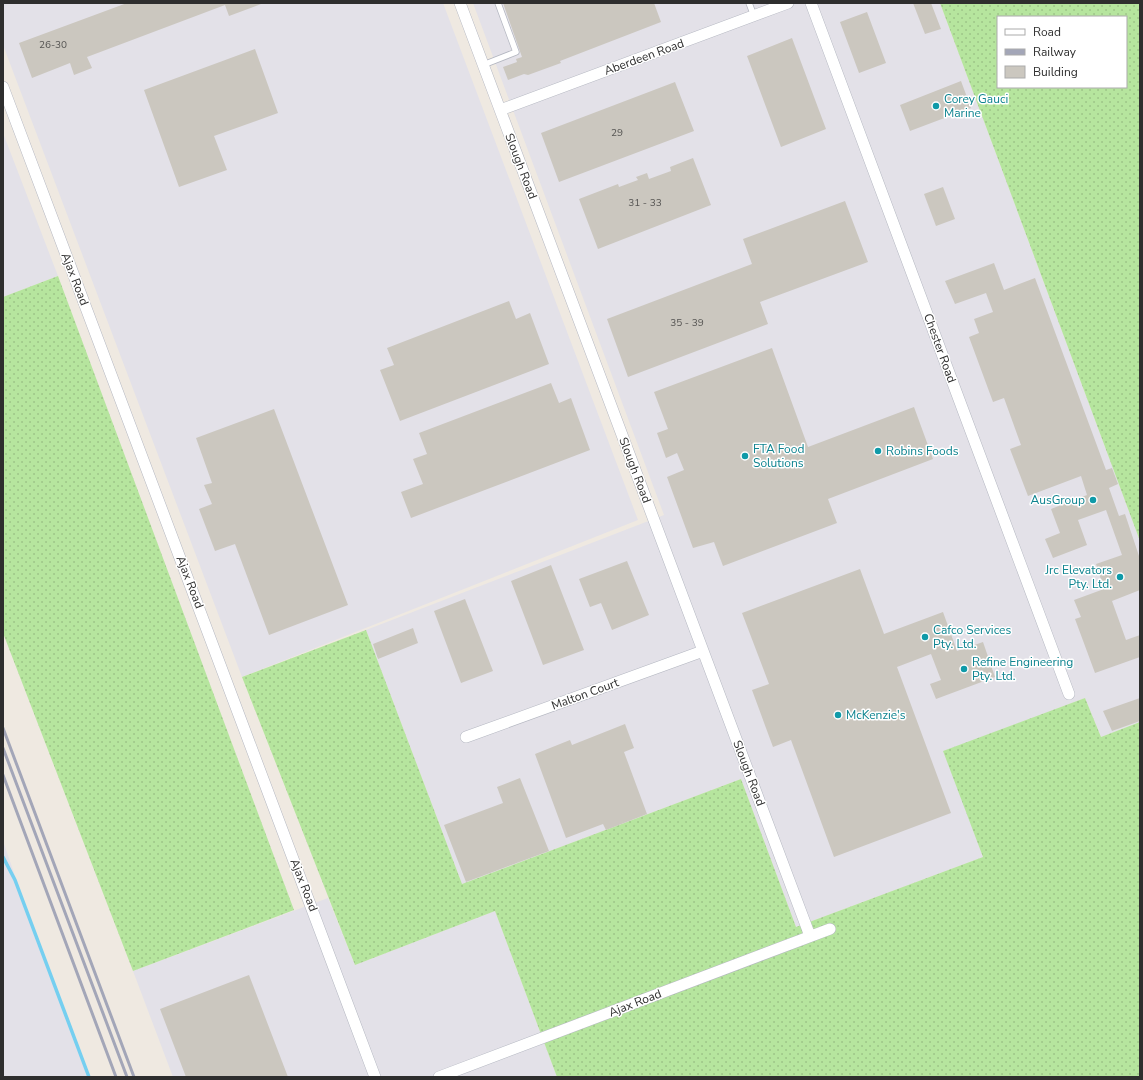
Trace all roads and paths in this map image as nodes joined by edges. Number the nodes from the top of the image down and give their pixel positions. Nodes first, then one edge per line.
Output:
1 (460, 3) edge
2 (498, 3) edge
3 (749, 3) edge
4 (788, 3) edge
5 (811, 3) edge
6 (754, 16) junction
7 (483, 65) junction
8 (3, 87) edge
9 (500, 110) junction
10 (703, 651) junction
11 (1069, 694) dead end
12 (466, 737) dead end
13 (830, 928) dead end
14 (810, 936) junction
15 (375, 1077) edge
16 (439, 1077) edge

1 - 7 street, Slough Road
2 - 7 lane
3 - 6 lane
4 - 6 street, Aberdeen Road
5 - 11 street, Chester Road
6 - 9 street, Aberdeen Road
7 - 9 street, Slough Road
8 - 15 street, Ajax Road
9 - 10 street, Slough Road
10 - 12 street, Malton Court
10 - 14 street, Slough Road
13 - 14 street, Ajax Road
14 - 16 street, Ajax Road

